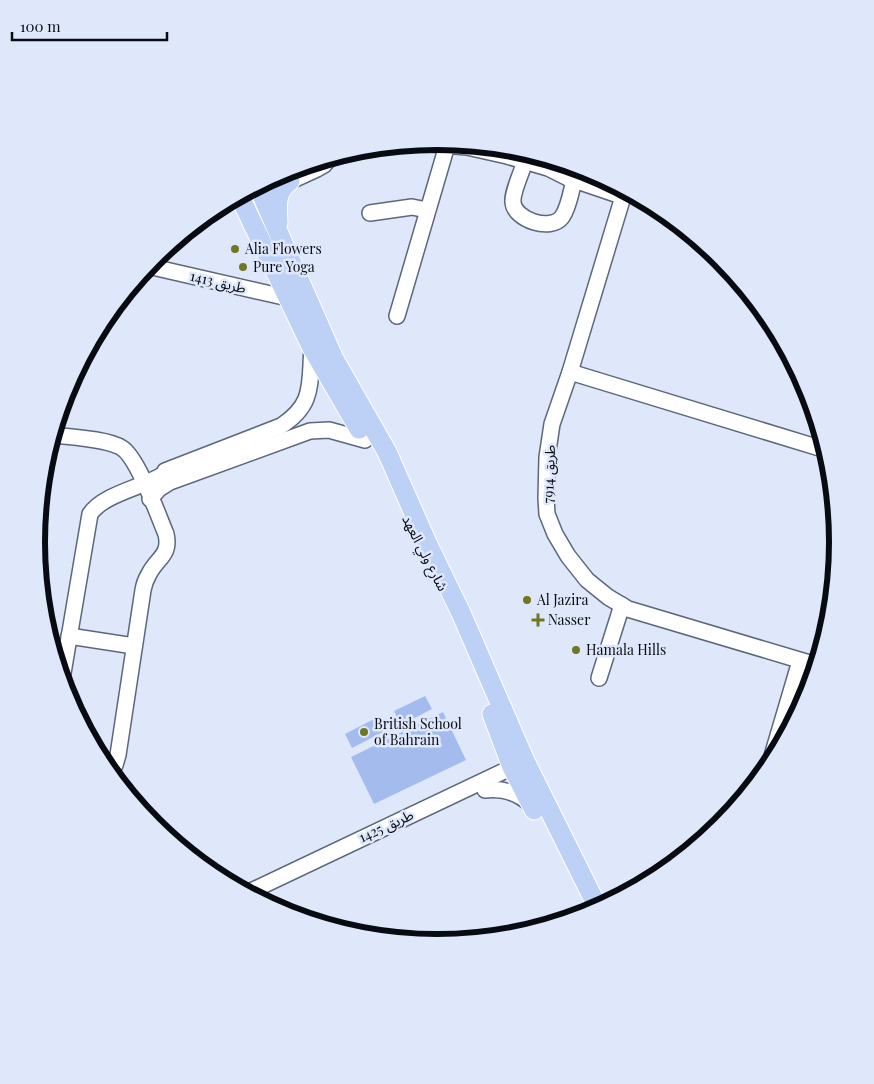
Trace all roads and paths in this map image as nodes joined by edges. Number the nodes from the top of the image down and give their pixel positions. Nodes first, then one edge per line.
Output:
1 (445, 150) edge
2 (507, 157) edge
3 (525, 162) junction
4 (319, 168) edge
5 (548, 168) junction
6 (555, 168) edge
7 (574, 180) junction
8 (290, 181) junction
9 (273, 186) edge
10 (610, 190) edge
11 (261, 192) edge
12 (623, 197) edge
13 (242, 202) edge
14 (427, 210) junction
15 (370, 213) dead end
16 (279, 231) junction
17 (157, 268) edge
18 (288, 298) junction
19 (397, 316) dead end
20 (312, 348) junction
21 (570, 372) junction
22 (284, 432) junction
23 (60, 435) edge
24 (366, 440) junction
25 (817, 447) edge
26 (141, 477) junction
27 (150, 499) junction
28 (413, 521) junction
29 (622, 605) junction
30 (68, 636) junction
31 (134, 646) junction
32 (800, 661) junction
33 (64, 663) edge
34 (809, 663) edge
35 (599, 678) dead end
36 (779, 733) edge
37 (115, 765) edge
38 (520, 768) junction
39 (485, 790) junction
40 (532, 805) junction
41 (254, 889) edge
42 (261, 893) edge
43 (594, 901) edge
44 (583, 905) edge

1 - 14 street
2 - 3 street, طريق 7914
3 - 5 street, طريق 7914
3 - 7 street
4 - 8 street
5 - 6 street, طريق 7914
5 - 7 street, طريق 7914
7 - 10 street, طريق 7914
8 - 9 street
8 - 16 main road
11 - 16 main road, شارع ولي العهد
12 - 21 street, طريق 7914
13 - 18 main road, شارع ولي العهد
14 - 15 street
14 - 19 street
16 - 28 main road, شارع ولي العهد
17 - 18 street, طريق 1413
18 - 20 main road, شارع ولي العهد
20 - 22 street
20 - 24 main road, شارع ولي العهد
21 - 25 street
21 - 29 street, طريق 7914
22 - 24 street
22 - 26 street
22 - 27 street
23 - 26 street
24 - 28 main road, شارع ولي العهد
26 - 27 street
26 - 30 street
27 - 31 street
28 - 38 main road, شارع ولي العهد
29 - 32 street, طريق 7914
29 - 35 street
30 - 31 street
30 - 33 street
31 - 37 street
32 - 34 street, طريق 7914
32 - 36 street
38 - 39 street, طريق 1425
38 - 40 main road, شارع ولي العهد
38 - 41 street, طريق 1425
38 - 43 main road, شارع ولي العهد
39 - 40 street
39 - 42 street, طريق 1425
40 - 44 main road, شارع ولي العهد

